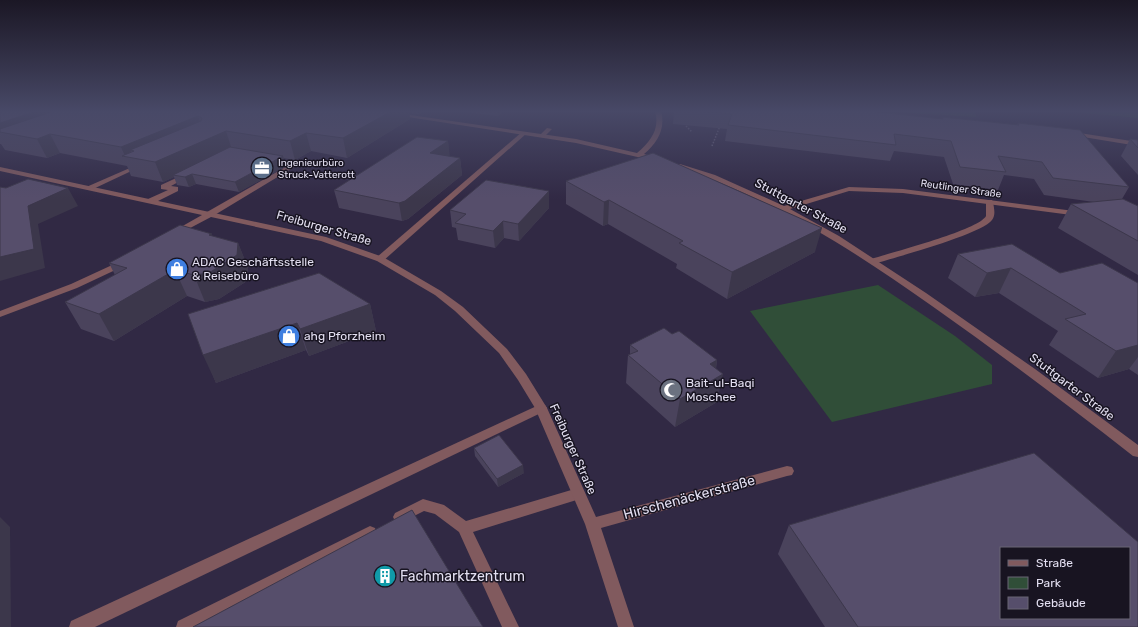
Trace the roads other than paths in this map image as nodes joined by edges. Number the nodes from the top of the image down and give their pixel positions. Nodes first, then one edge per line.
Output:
1 (516, 140) edge
2 (581, 140) edge
3 (652, 140) edge
4 (1115, 140) edge
5 (1138, 144) edge
6 (639, 154) junction
7 (268, 159) edge
8 (150, 161) edge
9 (660, 161) edge
10 (674, 165) edge
11 (0, 169) edge
12 (191, 173) edge
13 (88, 188) junction
14 (151, 201) junction
15 (989, 202) junction
16 (784, 208) junction
17 (210, 214) junction
18 (1084, 215) edge
19 (169, 237) edge
20 (134, 257) edge
21 (380, 259) junction
22 (874, 261) junction
23 (0, 314) edge
24 (541, 408) junction
25 (1138, 452) edge
26 (787, 471) dead end
27 (578, 494) junction
28 (592, 524) junction
29 (464, 528) junction
30 (77, 627) edge
31 (184, 627) edge
32 (511, 627) edge
33 (626, 627) edge

1 - 21 street
2 - 6 street
3 - 6 street
4 - 5 street
6 - 9 street
7 - 17 street
8 - 13 street
10 - 16 street, Stuttgarter Straße
11 - 13 street, Freiburger Straße
12 - 14 street
13 - 14 street, Freiburger Straße
14 - 17 street, Freiburger Straße
15 - 16 street, Reutlinger Straße
15 - 18 street, Reutlinger Straße
15 - 22 street
16 - 22 street, Stuttgarter Straße
17 - 19 street
17 - 21 street, Freiburger Straße
20 - 23 street
21 - 24 street, Freiburger Straße
22 - 25 street, Stuttgarter Straße
24 - 27 street, Freiburger Straße
24 - 30 street
26 - 28 street, Hirschenäckerstraße
27 - 28 street, Freiburger Straße
27 - 29 street
28 - 33 street, Freiburger Straße
29 - 31 street
29 - 32 street

